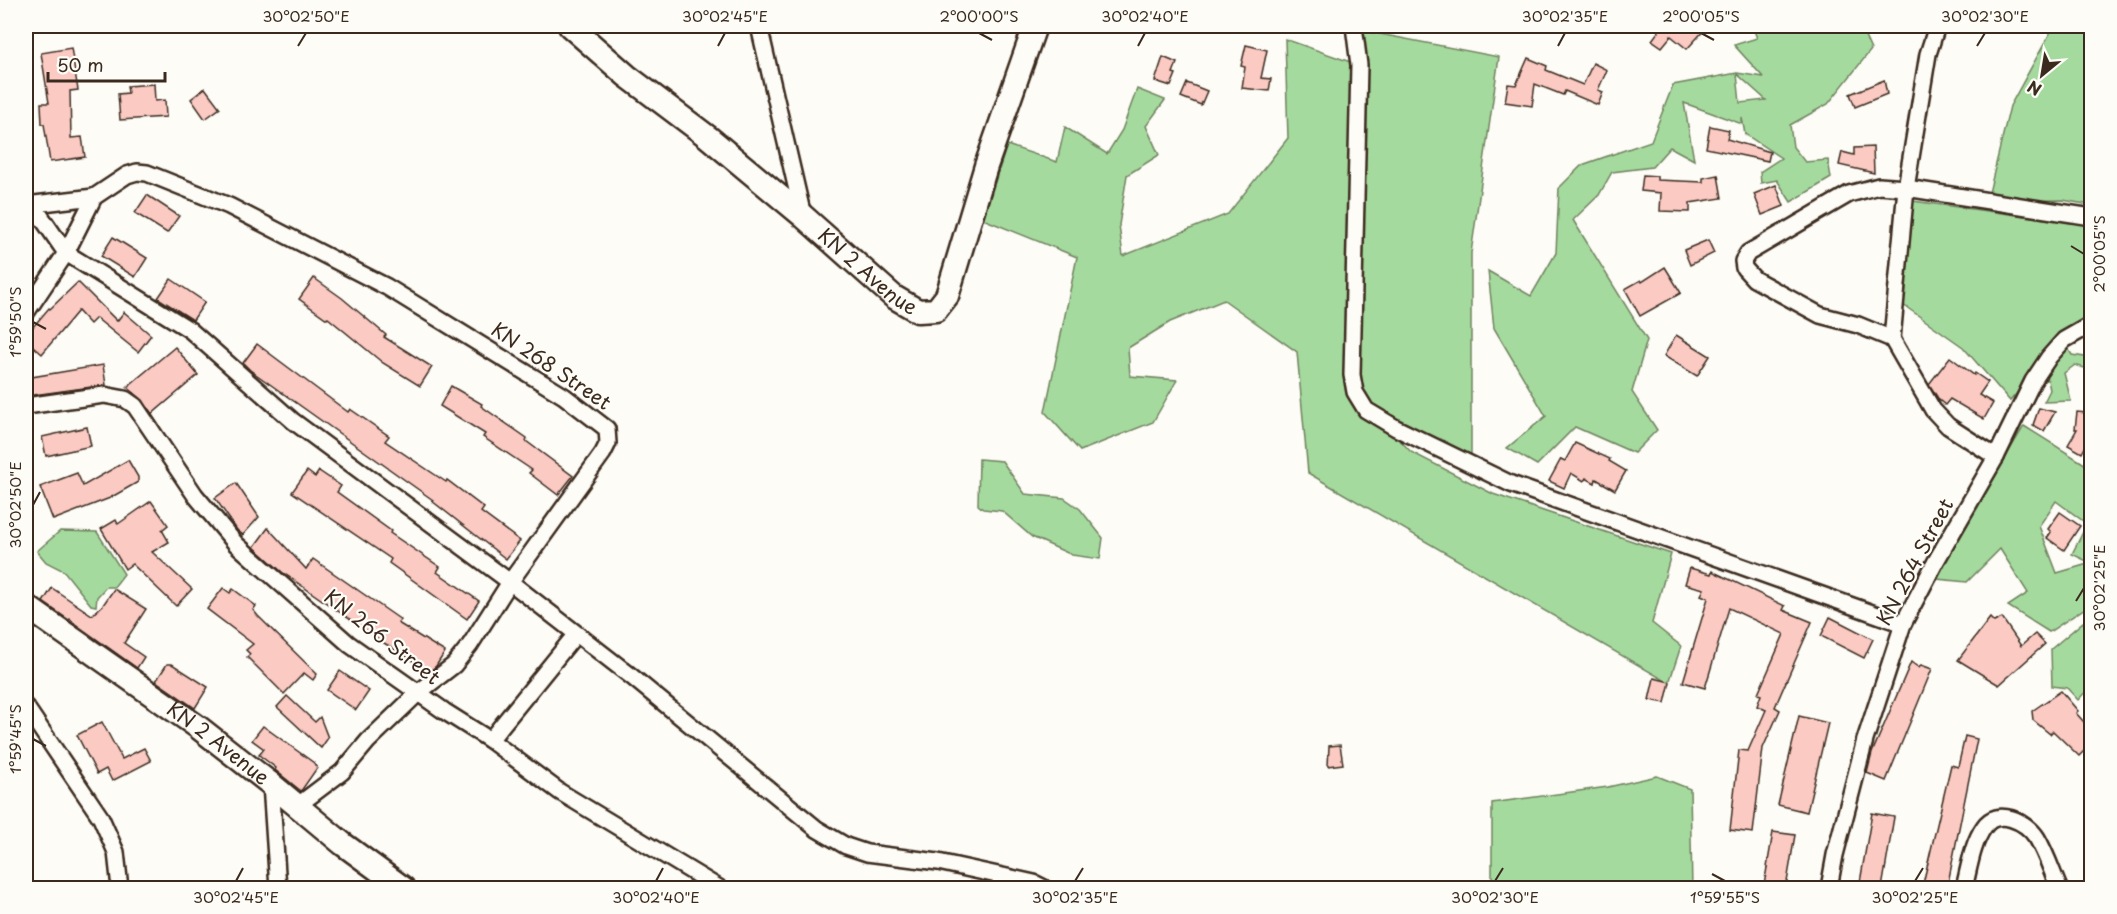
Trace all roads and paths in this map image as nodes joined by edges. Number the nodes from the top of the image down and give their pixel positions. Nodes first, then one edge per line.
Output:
1 (570, 26) edge
2 (759, 26) edge
3 (1035, 26) edge
4 (1354, 26) edge
5 (1936, 26) edge
6 (1906, 188) junction
7 (94, 197) junction
8 (29, 205) edge
9 (803, 216) junction
10 (2091, 217) edge
11 (66, 254) junction
12 (26, 313) edge
13 (2091, 324) edge
14 (1892, 339) junction
15 (26, 406) edge
16 (1996, 457) junction
17 (510, 582) junction
18 (26, 606) edge
19 (1903, 624) junction
20 (576, 634) junction
21 (419, 692) junction
22 (26, 707) edge
23 (490, 740) junction
24 (271, 784) junction
25 (297, 806) junction
26 (120, 888) edge
27 (278, 888) edge
28 (404, 888) edge
29 (719, 888) edge
30 (1044, 888) edge
31 (1829, 888) edge
32 (1964, 888) edge
33 (2059, 888) edge

1 - 9 main road, KN 2 Avenue
2 - 9 street
3 - 9 main road, KN 2 Avenue
4 - 19 street
5 - 6 street
6 - 10 street
6 - 14 street
6 - 14 street
7 - 8 street
7 - 11 street
7 - 17 street, KN 268 Street
8 - 11 street
11 - 12 street
11 - 17 street
13 - 16 street, KN 264 Street
14 - 16 street
15 - 21 street, KN 266 Street
16 - 19 street, KN 264 Street
17 - 20 street
17 - 21 street, KN 268 Street
18 - 24 main road, KN 2 Avenue
19 - 31 street, KN 264 Street
20 - 23 street
20 - 30 street
21 - 23 street, KN 266 Street
21 - 25 street, KN 268 Street
22 - 26 street
23 - 29 street, KN 266 Street
24 - 25 main road, KN 2 Avenue
24 - 27 street
25 - 28 main road, KN 2 Avenue
32 - 33 street

